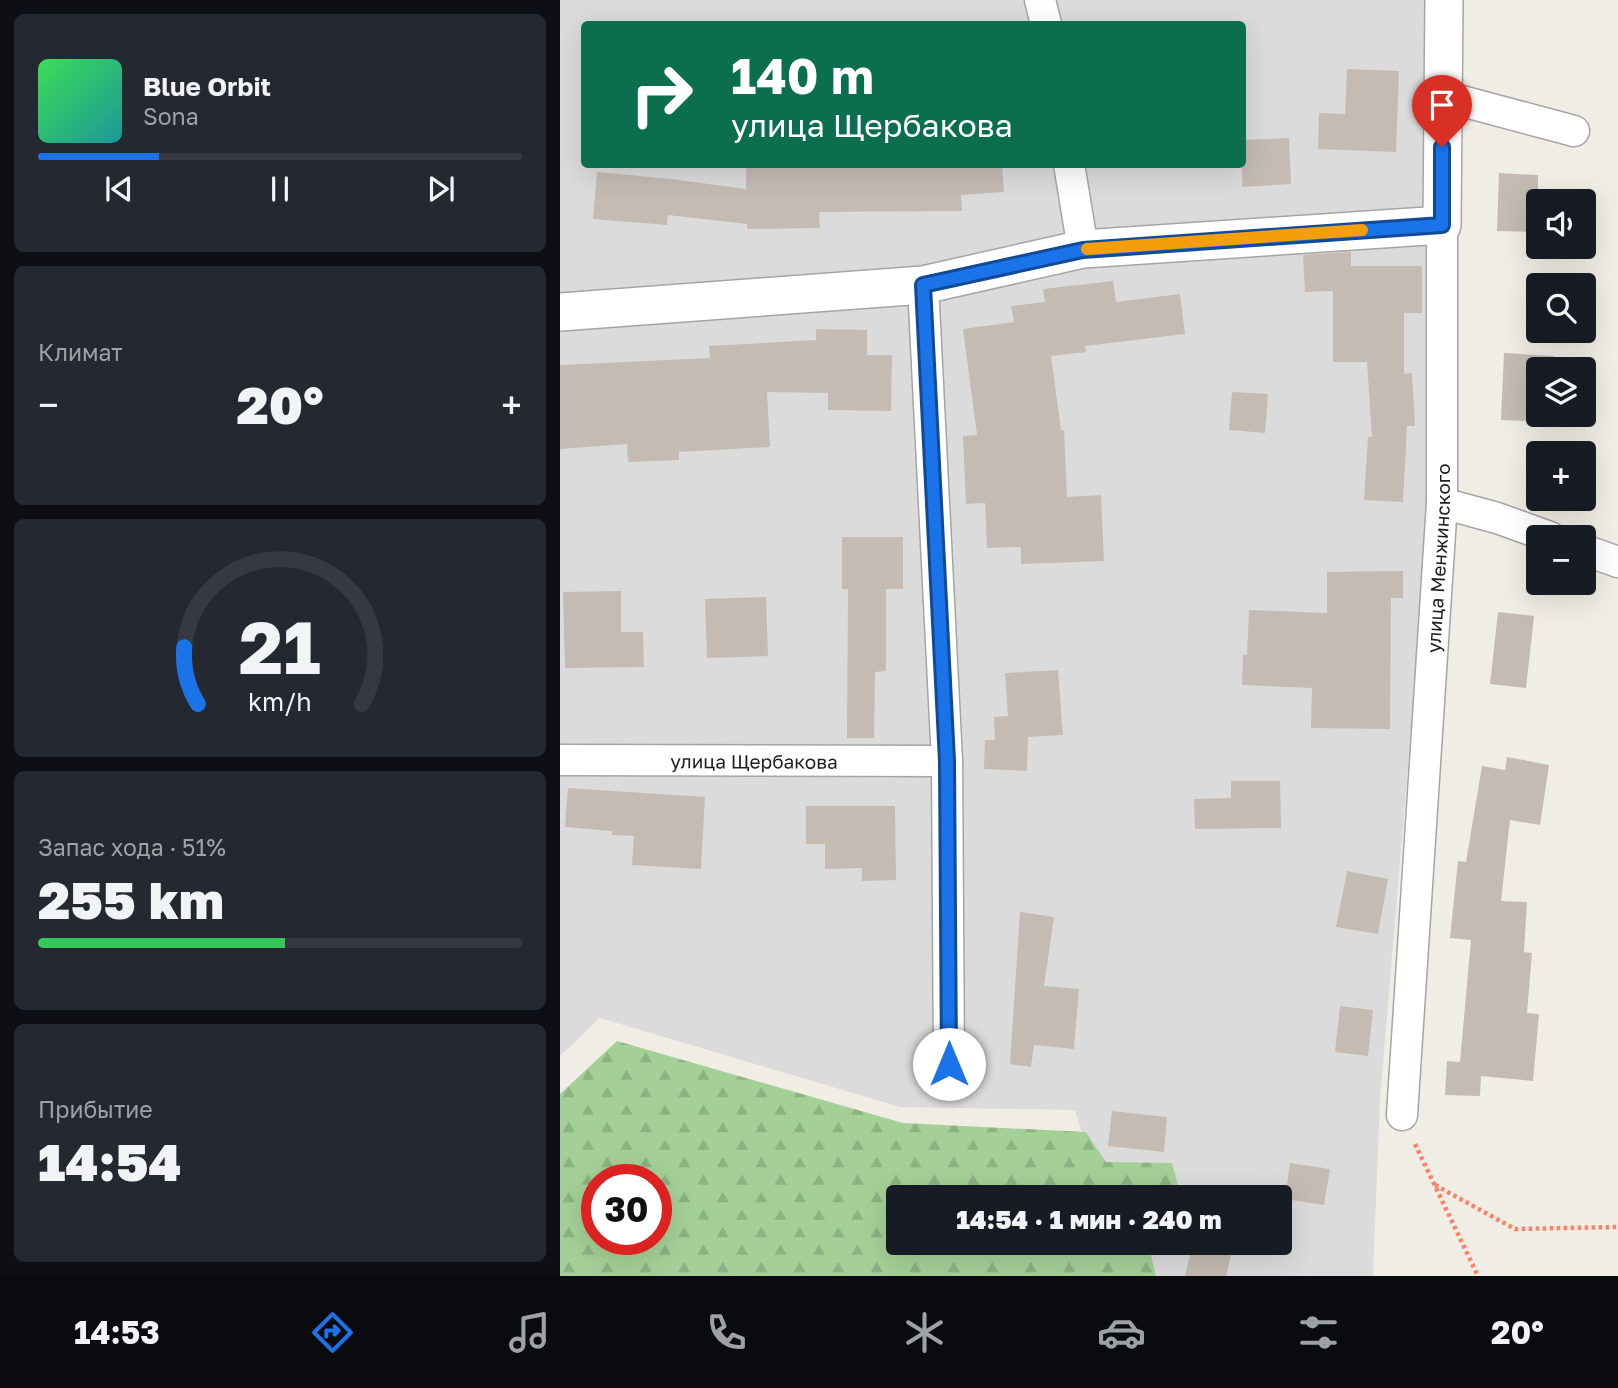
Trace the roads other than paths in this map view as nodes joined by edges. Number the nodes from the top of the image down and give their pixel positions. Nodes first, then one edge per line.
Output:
1 (1040, 0) edge
2 (1444, 0) edge
3 (1045, 21) edge
4 (1443, 96) junction
5 (1574, 131) dead end
6 (1070, 168) edge
7 (1442, 225) junction
8 (1083, 250) junction
9 (923, 285) junction
10 (560, 312) edge
11 (1442, 503) junction
12 (1526, 529) edge
13 (1596, 554) edge
14 (1618, 562) edge
15 (560, 760) edge
16 (947, 761) junction
17 (949, 1064) dead end
18 (1402, 1115) road end

1 - 3 street
2 - 4 street, улица Менжинского
4 - 5 street
4 - 7 street, улица Менжинского
6 - 8 street
7 - 8 street
7 - 11 street, улица Менжинского
8 - 9 street
9 - 10 street
9 - 16 street
11 - 12 street
11 - 18 street, улица Менжинского
13 - 14 street
15 - 16 street, улица Щербакова
16 - 17 street

